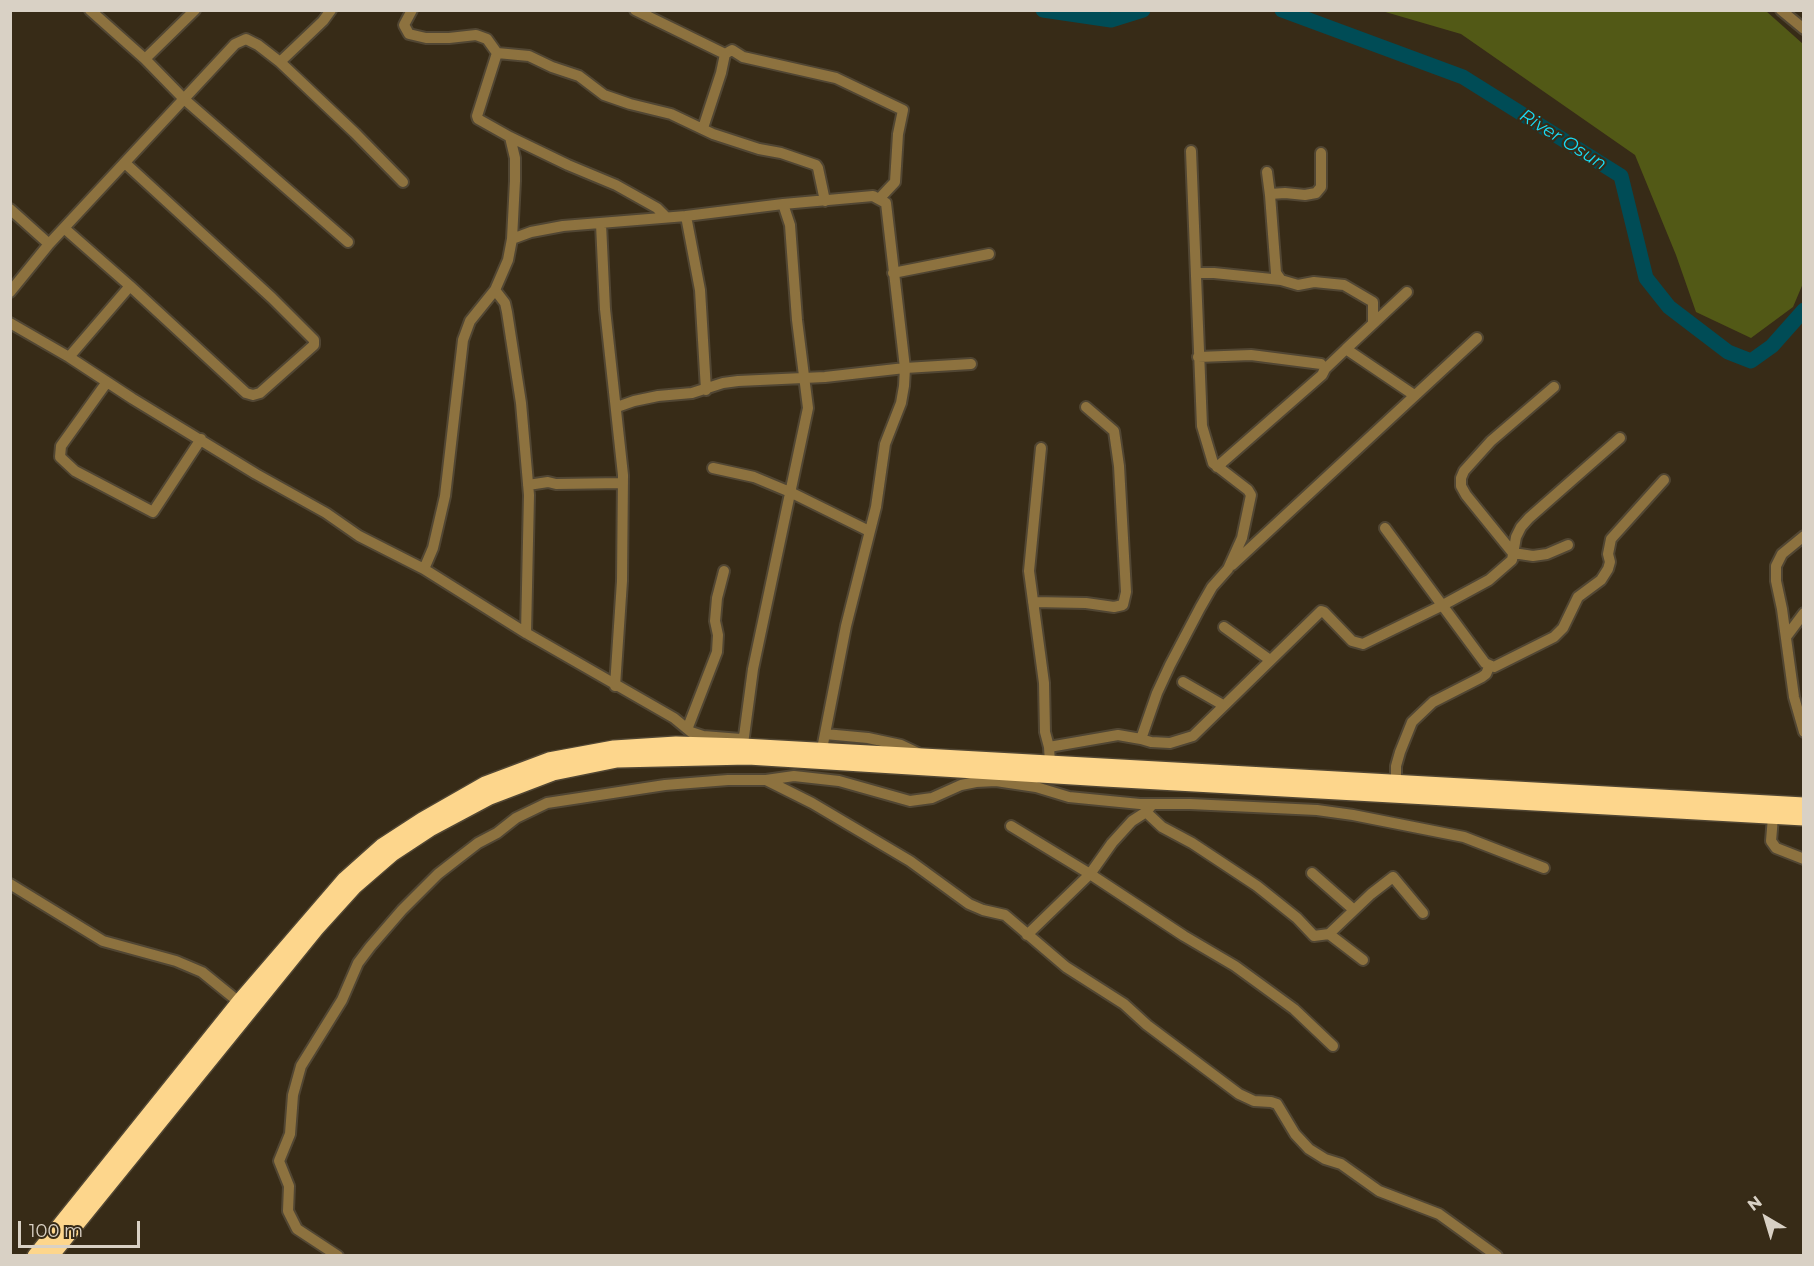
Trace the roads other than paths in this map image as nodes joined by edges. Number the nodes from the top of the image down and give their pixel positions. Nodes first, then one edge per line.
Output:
1 (90, 10) edge
2 (195, 10) edge
3 (330, 10) edge
4 (412, 10) edge
5 (635, 10) edge
6 (1781, 10) edge
7 (1803, 29) edge
8 (497, 53) junction
9 (725, 54) junction
10 (144, 59) junction
11 (279, 62) junction
12 (184, 99) junction
13 (703, 128) junction
14 (510, 137) junction
15 (1191, 151) dead end
16 (1321, 153) dead end
17 (125, 163) junction
18 (1266, 172) dead end
19 (403, 182) dead end
20 (1270, 194) junction
21 (879, 199) junction
22 (825, 201) junction
23 (783, 204) junction
24 (10, 209) edge
25 (686, 216) junction
26 (513, 217) junction
27 (666, 217) junction
28 (601, 224) junction
29 (64, 228) junction
30 (531, 232) junction
31 (512, 239) junction
32 (348, 243) dead end
33 (49, 244) junction
34 (989, 254) dead end
35 (893, 273) junction
36 (1196, 273) junction
37 (1281, 280) junction
38 (130, 286) junction
39 (495, 290) junction
40 (10, 292) edge
41 (1407, 292) dead end
42 (1373, 322) junction
43 (10, 323) edge
44 (1477, 338) dead end
45 (1346, 349) junction
46 (69, 357) junction
47 (1198, 357) junction
48 (971, 364) dead end
49 (905, 368) junction
50 (1325, 369) junction
51 (804, 377) junction
52 (107, 381) junction
53 (1554, 387) dead end
54 (706, 390) junction
55 (1414, 395) junction
56 (616, 407) junction
57 (1086, 407) dead end
58 (1620, 438) dead end
59 (201, 439) junction
60 (1041, 448) dead end
61 (1218, 467) junction
62 (713, 468) dead end
63 (1664, 480) dead end
64 (623, 483) junction
65 (528, 485) junction
66 (790, 492) junction
67 (1385, 528) dead end
68 (869, 531) junction
69 (1803, 536) edge
70 (1242, 538) junction
71 (1568, 545) dead end
72 (1252, 546) junction
73 (1513, 553) junction
74 (424, 569) junction
75 (1228, 569) junction
76 (724, 571) dead end
77 (1033, 602) junction
78 (1443, 605) junction
79 (1782, 609) junction
80 (1803, 611) edge
81 (1224, 627) dead end
82 (526, 633) junction
83 (1786, 637) junction
84 (1270, 660) junction
85 (1489, 667) junction
86 (1183, 682) dead end
87 (615, 686) junction
88 (1223, 705) junction
89 (688, 727) junction
90 (1803, 732) edge
91 (1141, 739) junction
92 (823, 741) junction
93 (742, 743) junction
94 (1049, 747) junction
95 (1051, 777) junction
96 (766, 780) junction
97 (1396, 783) junction
98 (1803, 805) edge
99 (1149, 808) junction
100 (1773, 817) junction
101 (1803, 818) edge
102 (1011, 826) dead end
103 (1803, 859) edge
104 (1544, 868) dead end
105 (1312, 873) dead end
106 (1090, 874) junction
107 (10, 884) edge
108 (1353, 910) junction
109 (1423, 913) dead end
110 (1329, 934) junction
111 (1027, 935) junction
112 (1364, 960) dead end
113 (239, 1002) junction
114 (1333, 1046) dead end
115 (35, 1256) edge
116 (51, 1256) edge
117 (338, 1256) edge
118 (1497, 1256) edge

1 - 10 street
2 - 10 street
3 - 11 street
4 - 8 street
5 - 9 street
6 - 7 street
8 - 13 street
8 - 14 street
9 - 13 street
9 - 21 street
10 - 12 street
11 - 12 street
11 - 19 street
12 - 17 street
12 - 32 street
13 - 22 street
14 - 26 street
14 - 27 street
15 - 36 street
16 - 20 street
17 - 29 street
17 - 38 street
18 - 20 street
20 - 37 street
21 - 22 street
21 - 35 street
22 - 23 street
23 - 25 street
23 - 51 street
24 - 33 street
25 - 27 street
25 - 54 street
26 - 30 street
26 - 31 street
27 - 28 street
28 - 30 street
28 - 56 street
29 - 33 street
29 - 38 street
30 - 31 street
31 - 39 street
33 - 40 street
34 - 35 street
35 - 49 street
36 - 37 street
36 - 47 street
37 - 42 street
38 - 46 street
39 - 65 street
39 - 74 street
41 - 42 street
42 - 45 street
43 - 46 street
44 - 55 street
45 - 50 street
45 - 55 street
46 - 52 street
47 - 50 street
47 - 61 street
48 - 49 street
49 - 51 street
49 - 68 street
50 - 61 street
51 - 54 street
51 - 66 street
52 - 59 street
52 - 59 street
53 - 73 street
54 - 56 street
55 - 72 street
56 - 64 street
57 - 77 street
58 - 73 street
59 - 74 street
60 - 77 street
61 - 70 street
62 - 66 street
63 - 85 street
64 - 65 street
64 - 87 street
65 - 82 street
66 - 68 street
66 - 93 street
67 - 78 street
68 - 92 street
69 - 79 street
70 - 72 street
70 - 75 street
71 - 73 street
72 - 75 street
73 - 78 street
74 - 82 street
75 - 91 street
76 - 89 street
77 - 94 street
78 - 84 street
78 - 85 street
79 - 80 street
79 - 83 street
80 - 83 street
81 - 84 street
82 - 87 street
83 - 90 street
84 - 88 street
85 - 97 street
86 - 88 street
87 - 89 street
88 - 91 street
89 - 93 street
91 - 94 street
92 - 93 highway
92 - 95 highway
93 - 113 highway
94 - 95 street
95 - 96 street
95 - 97 highway
95 - 99 street
95 - 100 highway
95 - 116 highway
96 - 111 street
96 - 117 street
97 - 98 highway
99 - 104 street
99 - 106 street
99 - 110 street
100 - 101 highway
100 - 103 street
102 - 106 street
105 - 108 street
106 - 111 street
106 - 114 street
107 - 113 street
108 - 109 street
108 - 110 street
110 - 112 street
111 - 118 street
113 - 115 highway

